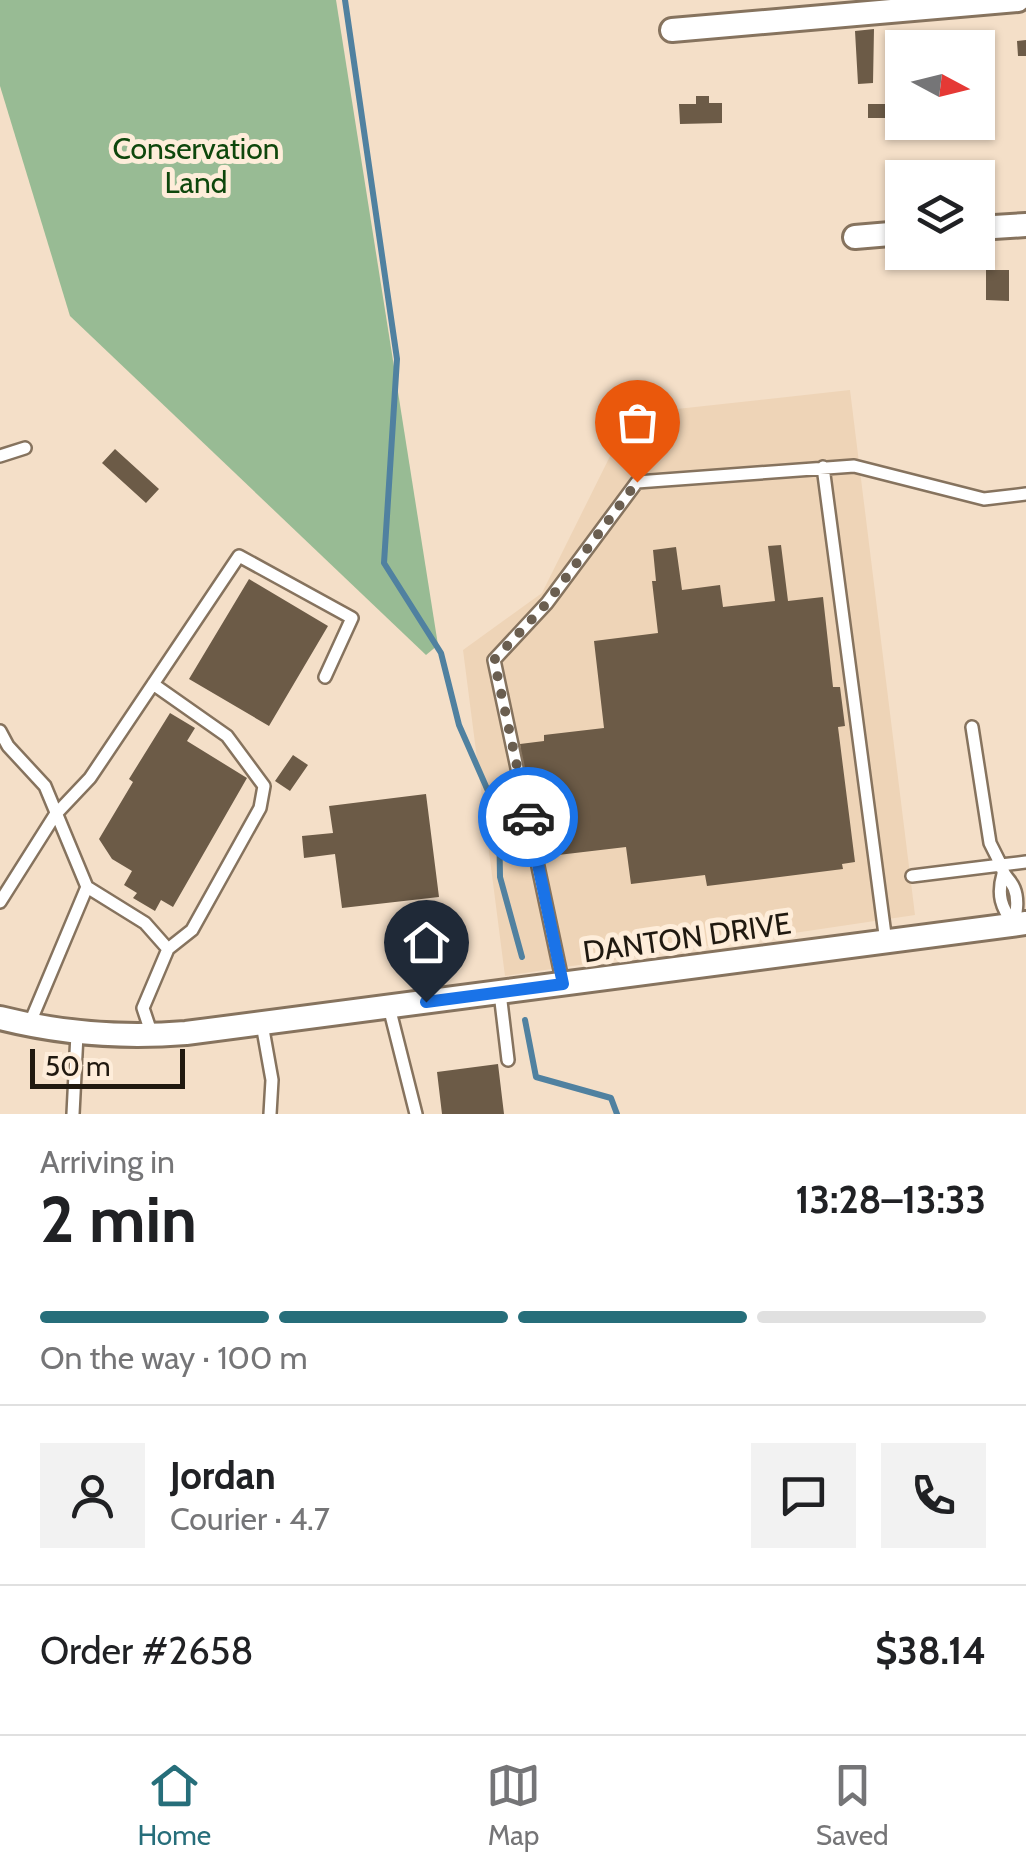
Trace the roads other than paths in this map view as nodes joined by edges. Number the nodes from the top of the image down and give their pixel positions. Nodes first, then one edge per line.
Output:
1 (1018, 0) edge
2 (672, 30) dead end
3 (1026, 224) edge
4 (995, 227) edge
5 (885, 235) edge
6 (855, 237) dead end
7 (25, 448) dead end
8 (0, 456) edge
9 (823, 467) junction
10 (1026, 494) edge
11 (325, 677) dead end
12 (153, 684) junction
13 (972, 727) dead end
14 (0, 731) edge
15 (55, 815) junction
16 (1026, 862) edge
17 (1002, 869) junction
18 (912, 876) dead end
19 (87, 887) junction
20 (0, 902) edge
21 (1020, 924) edge
22 (886, 942) junction
23 (168, 950) junction
24 (563, 984) junction
25 (500, 992) junction
26 (389, 1007) junction
27 (0, 1018) edge
28 (262, 1024) junction
29 (29, 1025) junction
30 (77, 1034) junction
31 (152, 1035) junction
32 (508, 1060) dead end
33 (73, 1114) edge
34 (270, 1114) edge
35 (416, 1114) edge

1 - 2 street
3 - 4 street
5 - 6 street
7 - 8 lane
9 - 10 lane
9 - 22 lane
9 - 24 lane
11 - 12 lane
12 - 15 lane
12 - 23 lane
13 - 17 lane
14 - 15 lane
15 - 19 lane
15 - 20 lane
16 - 17 lane
17 - 18 lane
17 - 21 lane
19 - 23 lane
19 - 29 lane
21 - 22 street, DANTON DRIVE
22 - 24 street, DANTON DRIVE
23 - 31 lane
24 - 25 street, DANTON DRIVE
25 - 26 street, DANTON DRIVE
25 - 32 lane
26 - 28 street, DANTON DRIVE
26 - 35 lane
27 - 29 street, DANTON DRIVE
28 - 31 street, DANTON DRIVE
28 - 34 lane
29 - 30 street, DANTON DRIVE
30 - 31 street, DANTON DRIVE
30 - 33 lane

